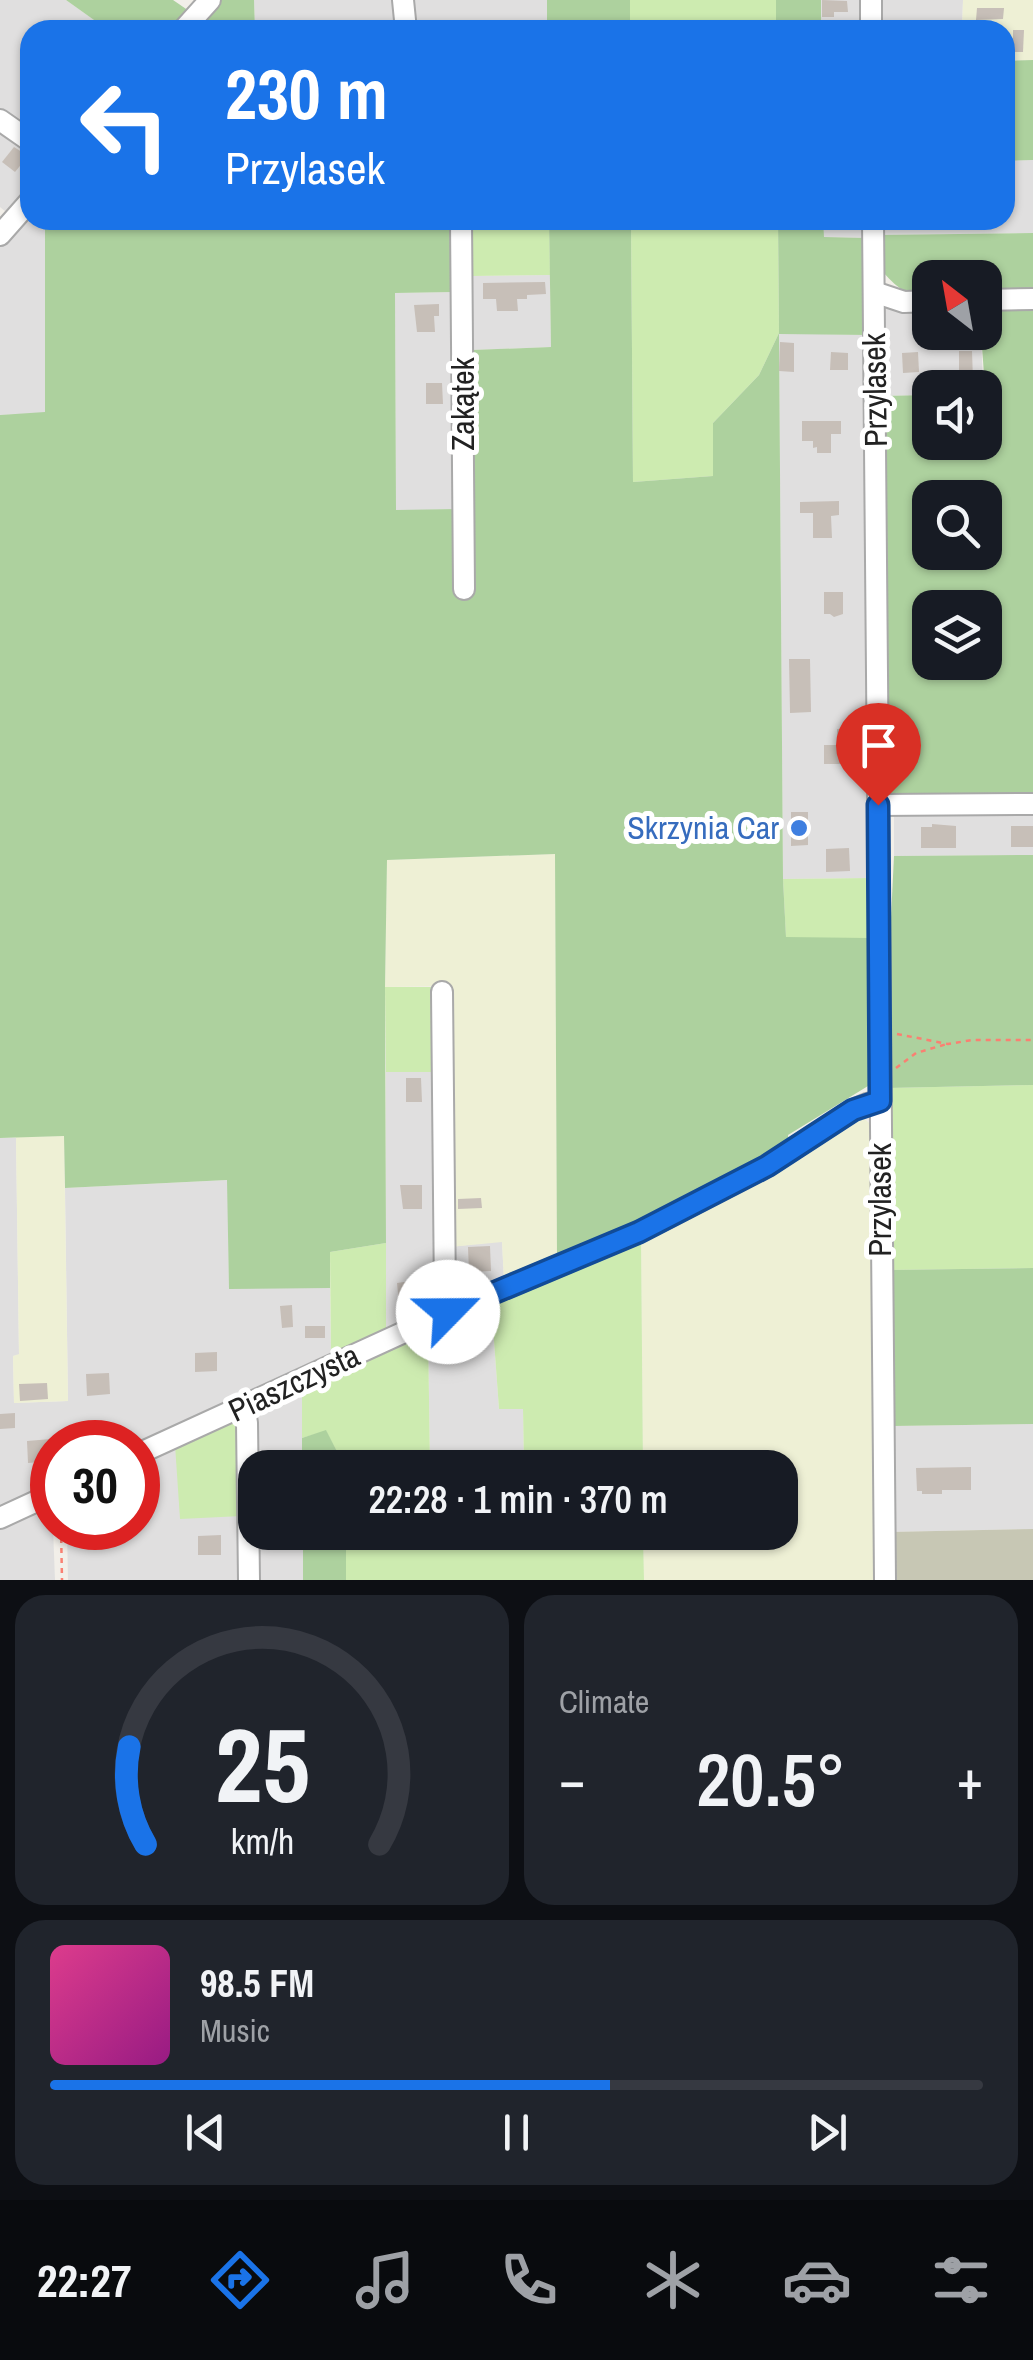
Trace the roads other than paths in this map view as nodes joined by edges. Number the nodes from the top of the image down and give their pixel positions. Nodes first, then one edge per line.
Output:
1 (210, 0) edge
2 (193, 20) edge
3 (461, 230) edge
4 (873, 230) edge
5 (874, 292) junction
6 (1002, 300) edge
7 (1033, 300) edge
8 (912, 302) edge
9 (464, 589) dead end
10 (1033, 804) edge
11 (878, 805) junction
12 (442, 992) dead end
13 (880, 1092) junction
14 (448, 1312) junction
15 (244, 1406) junction
16 (160, 1444) edge
17 (30, 1504) edge
18 (0, 1518) edge
19 (249, 1580) edge
20 (885, 1580) edge

1 - 2 street
3 - 9 street, Zakątek
4 - 5 street, Przylasek
5 - 8 street
5 - 11 street, Przylasek
6 - 7 street
10 - 11 street
11 - 13 street, Przylasek
12 - 14 street
13 - 14 street, Piaszczysta
13 - 20 street, Przylasek
14 - 15 street, Piaszczysta
15 - 16 street, Piaszczysta
15 - 19 street
17 - 18 street

